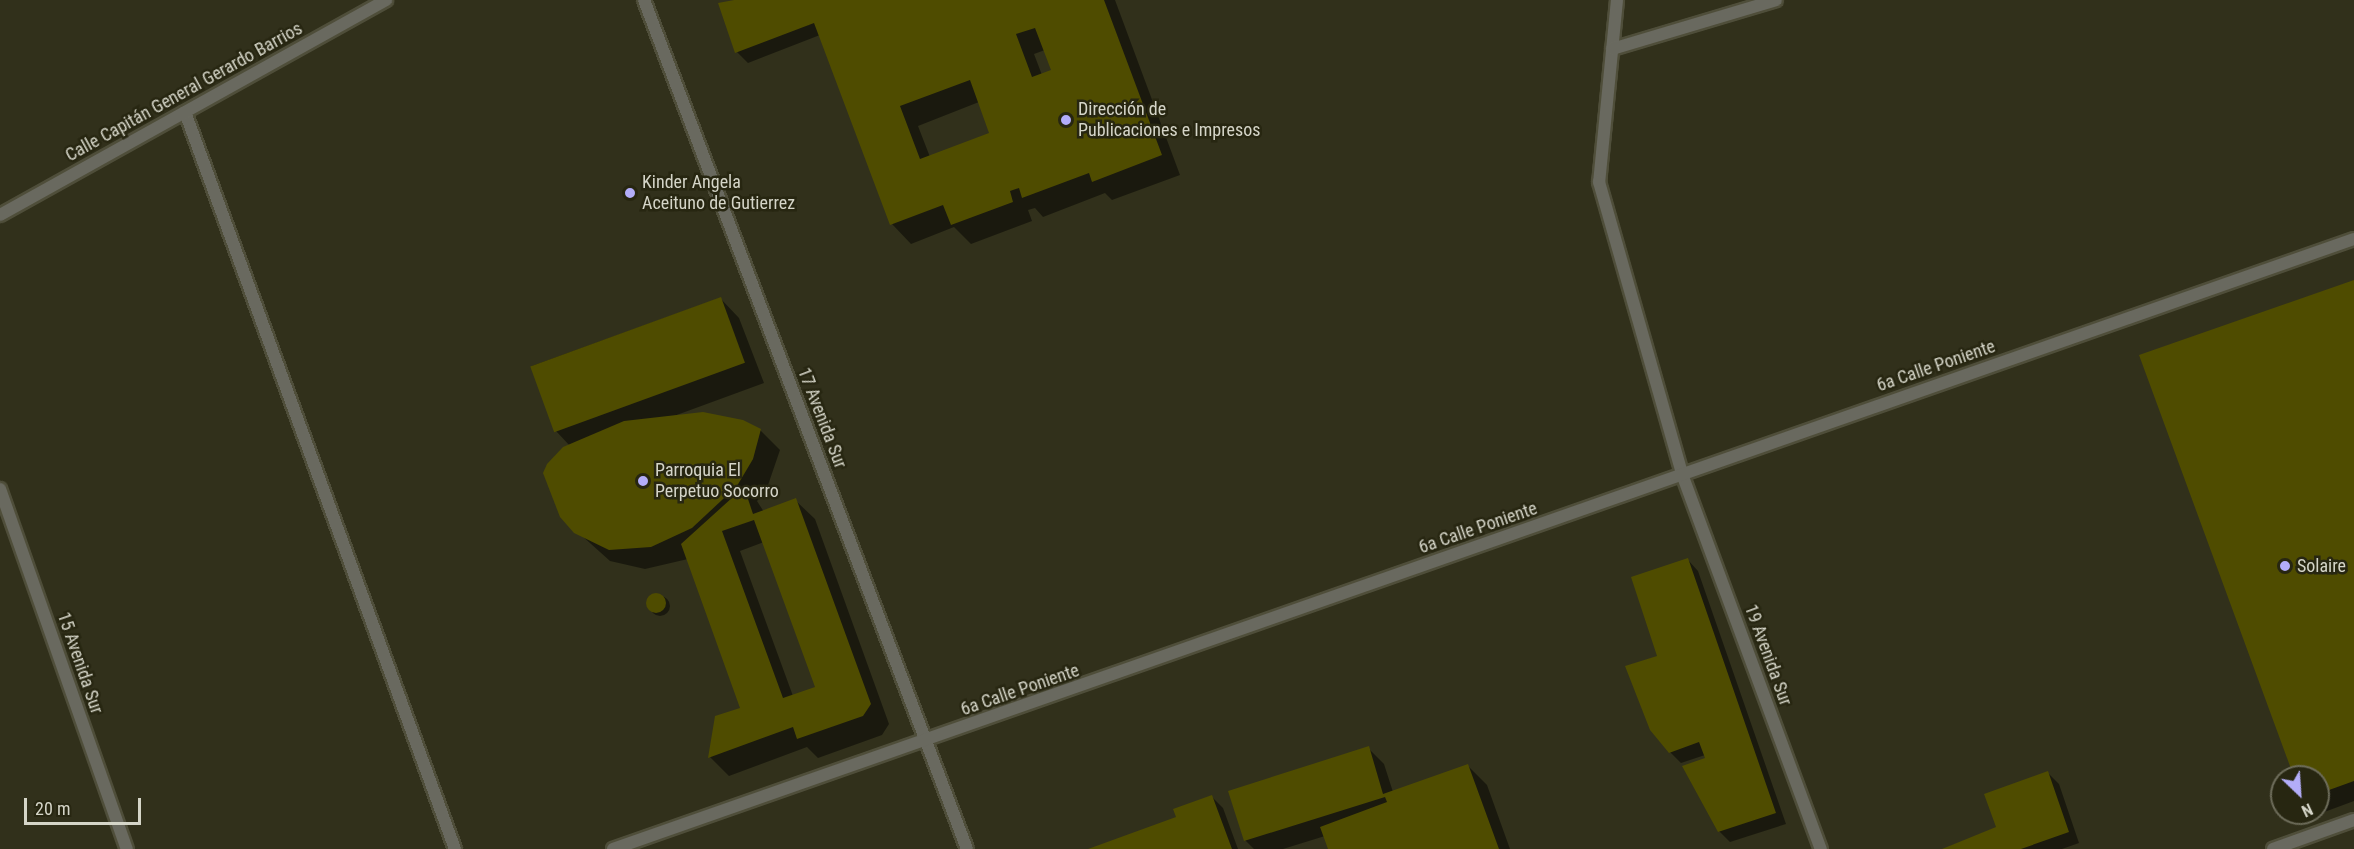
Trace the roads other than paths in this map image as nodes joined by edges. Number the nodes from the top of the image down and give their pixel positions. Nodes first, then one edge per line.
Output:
1 (386, 0) edge
2 (644, 0) edge
3 (1617, 0) edge
4 (1776, 0) edge
5 (1612, 49) junction
6 (185, 112) junction
7 (0, 215) edge
8 (2354, 239) edge
9 (1682, 474) junction
10 (0, 489) edge
11 (927, 742) junction
12 (2354, 820) edge
13 (127, 849) edge
14 (455, 849) edge
15 (613, 849) edge
16 (966, 849) edge
17 (1821, 849) edge
18 (2273, 849) edge

1 - 6 street, Calle Capitán General Gerardo Barrios
2 - 11 street, 17 Avenida Sur
3 - 5 street, 19 Avenida Sur
4 - 5 street
5 - 9 street, 19 Avenida Sur
6 - 7 street, Calle Capitán General Gerardo Barrios
6 - 14 street
8 - 9 street, 6a Calle Poniente
9 - 11 street, 6a Calle Poniente
9 - 17 street, 19 Avenida Sur
10 - 13 street, 15 Avenida Sur
11 - 15 street, 6a Calle Poniente
11 - 16 street, 17 Avenida Sur
12 - 18 street

